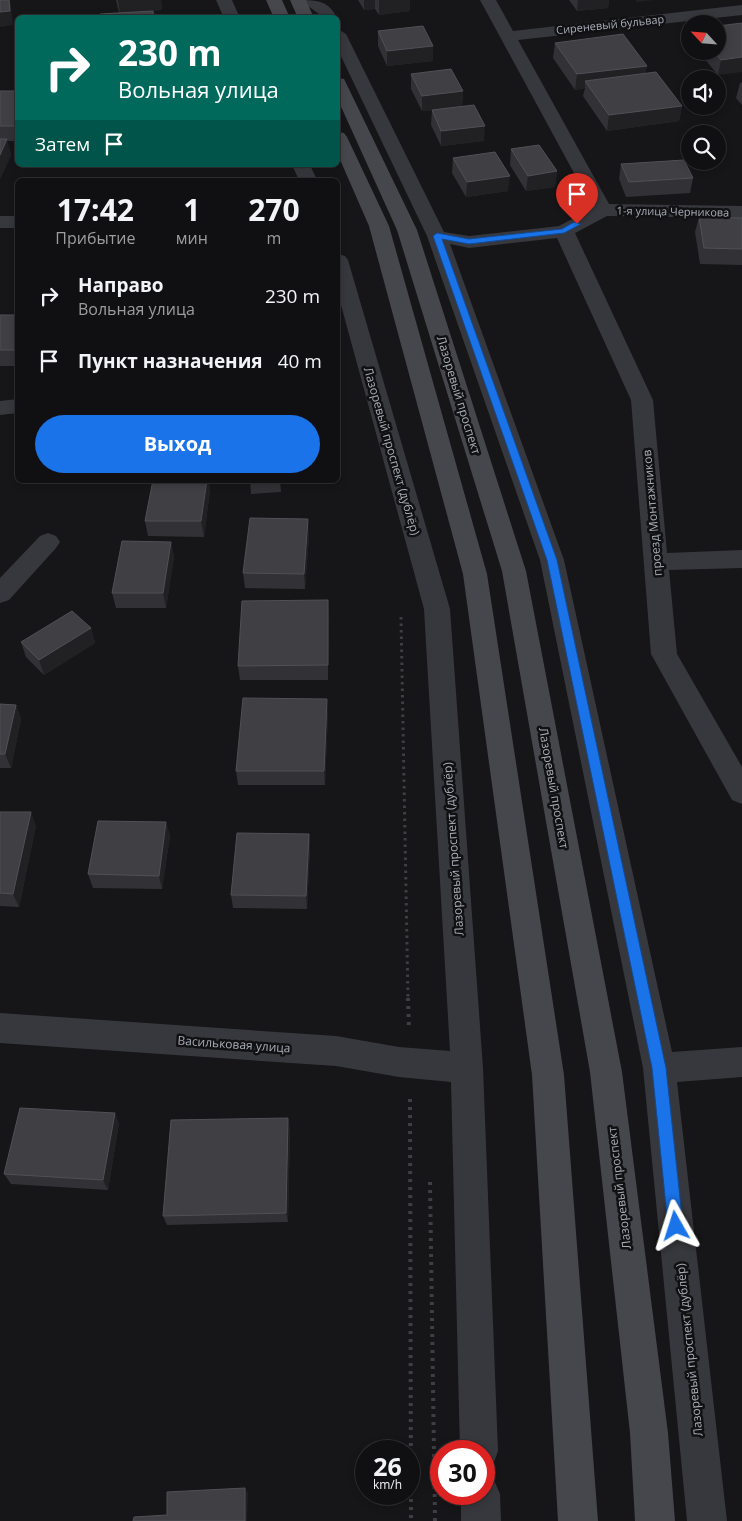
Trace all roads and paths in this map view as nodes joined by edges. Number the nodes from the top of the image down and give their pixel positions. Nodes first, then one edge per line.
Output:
1 (224, 0) edge
2 (274, 0) edge
3 (298, 0) edge
4 (308, 0) edge
5 (488, 0) edge
6 (742, 10) edge
7 (231, 15) edge
8 (281, 15) edge
9 (305, 15) edge
10 (328, 15) edge
11 (507, 36) junction
12 (340, 38) edge
13 (340, 88) edge
14 (340, 141) edge
15 (603, 210) junction
16 (742, 212) edge
17 (0, 222) edge
18 (15, 222) edge
19 (564, 231) junction
20 (437, 236) junction
21 (340, 267) edge
22 (15, 406) edge
23 (0, 408) edge
24 (48, 542) dead end
25 (742, 559) edge
26 (656, 562) junction
27 (0, 594) edge
28 (401, 607) dead end
29 (742, 792) edge
30 (0, 1028) edge
31 (742, 1062) edge
32 (410, 1063) junction
33 (467, 1068) junction
34 (659, 1068) junction
35 (430, 1174) dead end
36 (479, 1440) edge
37 (480, 1505) edge
38 (411, 1521) edge
39 (434, 1521) edge
40 (481, 1521) edge
41 (578, 1521) edge
42 (655, 1521) edge
43 (707, 1521) edge

1 - 7 street
2 - 8 street
3 - 9 street
4 - 10 street
5 - 11 street
6 - 11 street, Сиреневый бульвар
11 - 15 street
12 - 20 street, Лазоревый проспект (дублёр)
13 - 42 street, Лазоревый проспект
14 - 41 street
15 - 16 street, 1-я улица Черникова
15 - 19 street
17 - 18 street
19 - 20 street
19 - 26 street, проезд Монтажников
20 - 34 street, Лазоревый проспект (дублёр)
21 - 33 street, Лазоревый проспект (дублёр)
22 - 23 street
24 - 27 street
25 - 26 street
26 - 29 street, проезд Монтажников
28 - 32 path
30 - 32 street, Васильковая улица
31 - 34 street
32 - 33 street, Васильковая улица
32 - 38 path
33 - 36 street, Лазоревый проспект (дублёр)
34 - 43 street, Лазоревый проспект (дублёр)
35 - 39 path
37 - 40 street

